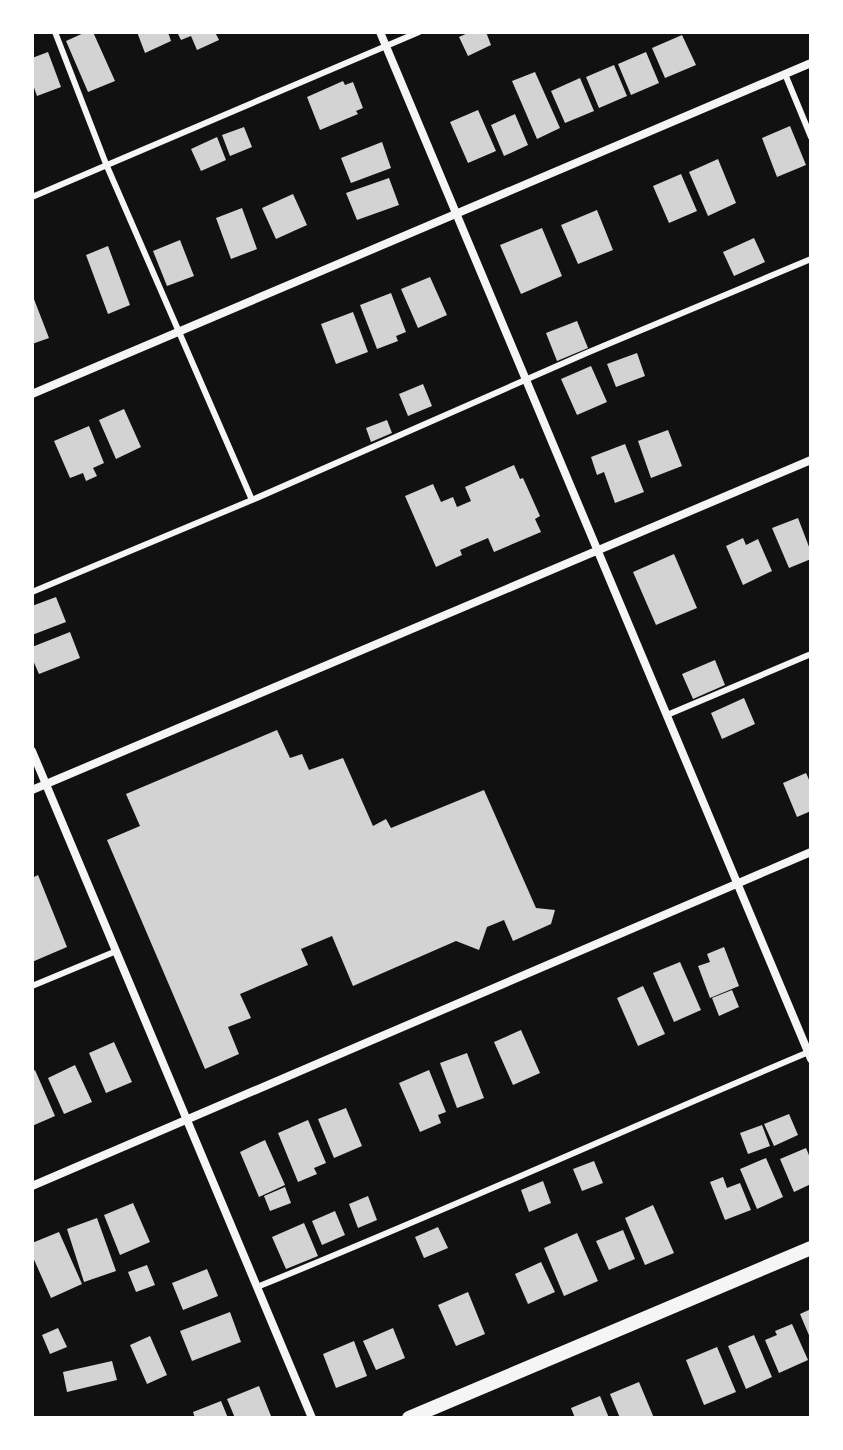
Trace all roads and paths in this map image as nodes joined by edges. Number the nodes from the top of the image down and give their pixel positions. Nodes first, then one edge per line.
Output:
1 (55, 32) edge
2 (380, 32) edge
3 (419, 32) edge
4 (386, 46) junction
5 (811, 63) edge
6 (785, 74) junction
7 (811, 137) edge
8 (106, 164) junction
9 (32, 197) edge
10 (457, 214) junction
11 (811, 259) edge
12 (179, 332) junction
13 (526, 380) junction
14 (32, 394) edge
15 (811, 460) edge
16 (252, 500) junction
17 (598, 551) junction
18 (32, 592) edge
19 (811, 654) edge
20 (667, 715) junction
21 (32, 751) edge
22 (46, 785) junction
23 (32, 790) edge
24 (811, 852) edge
25 (737, 884) junction
26 (114, 952) junction
27 (32, 986) edge
28 (810, 1054) edge
29 (186, 1120) junction
30 (32, 1186) edge
31 (811, 1248) edge
32 (257, 1287) junction
33 (312, 1418) edge
34 (409, 1418) edge

1 - 8 lane
2 - 4 street
3 - 4 lane
4 - 8 lane
4 - 10 street
5 - 6 street
6 - 7 lane
6 - 10 street
8 - 9 lane
8 - 12 lane
10 - 12 street
10 - 13 street
11 - 13 lane
12 - 14 street
12 - 16 lane
13 - 16 lane
13 - 17 street
15 - 17 street
16 - 18 lane
17 - 20 street
17 - 22 street
19 - 20 lane
20 - 25 street
21 - 22 street
22 - 23 street
22 - 26 street
24 - 25 street
25 - 28 street
25 - 29 street
26 - 27 lane
26 - 29 street
28 - 32 lane
29 - 30 street
29 - 32 street
31 - 34 street
32 - 33 street

